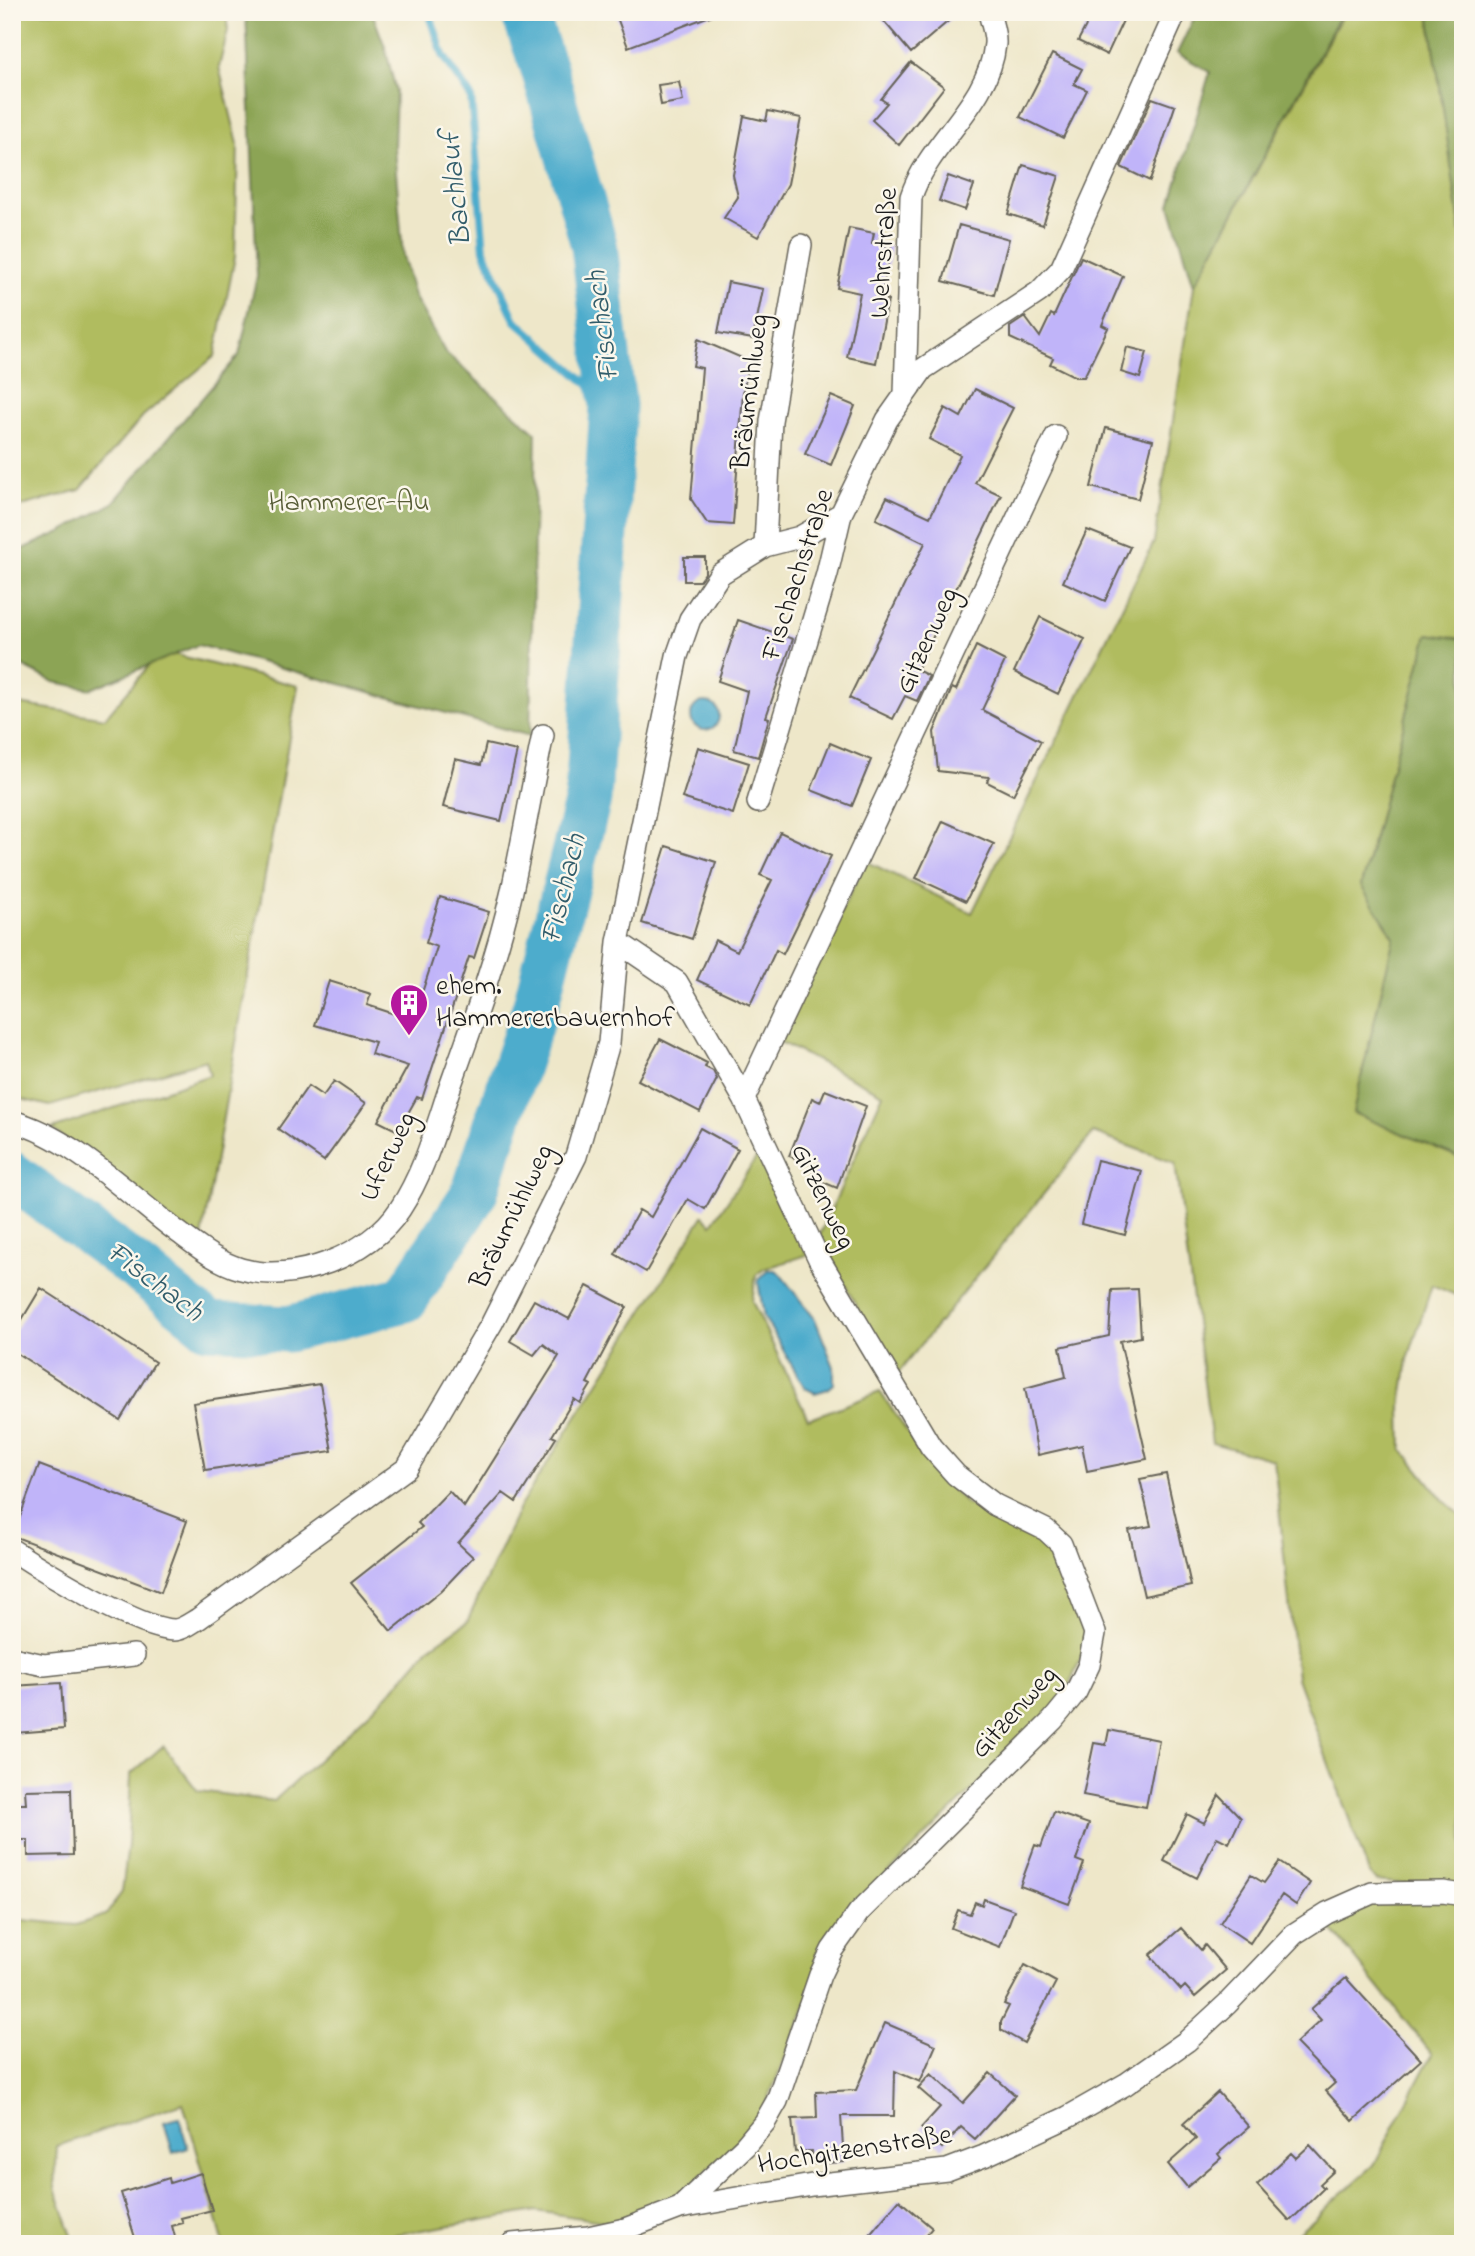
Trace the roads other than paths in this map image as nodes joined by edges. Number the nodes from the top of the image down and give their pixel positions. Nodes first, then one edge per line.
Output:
1 (989, 12) edge
2 (1176, 12) edge
3 (801, 245) dead end
4 (905, 394) junction
5 (1056, 436) dead end
6 (841, 514) junction
7 (765, 546) junction
8 (543, 735) dead end
9 (758, 802) dead end
10 (618, 942) junction
11 (744, 1099) junction
12 (12, 1121) edge
13 (12, 1550) edge
14 (134, 1655) dead end
15 (12, 1658) edge
16 (1463, 1895) edge
17 (680, 2208) junction
18 (631, 2236) edge
19 (512, 2244) edge

1 - 4 street, Wehrstraße
2 - 4 street, Fischachstraße
3 - 7 street, Bräumühlweg
4 - 6 street, Fischachstraße
5 - 11 street, Gitzenweg
6 - 7 street, Bräumühlweg
6 - 9 street, Fischachstraße
7 - 10 street, Bräumühlweg
8 - 12 street, Uferweg
10 - 11 street, Gitzenweg
10 - 13 street, Bräumühlweg
11 - 17 street, Gitzenweg
14 - 15 street
16 - 17 street, Hochgitzenstraße
17 - 18 street, Hochgitzenstraße
18 - 19 street, Hochgitzenstraße

